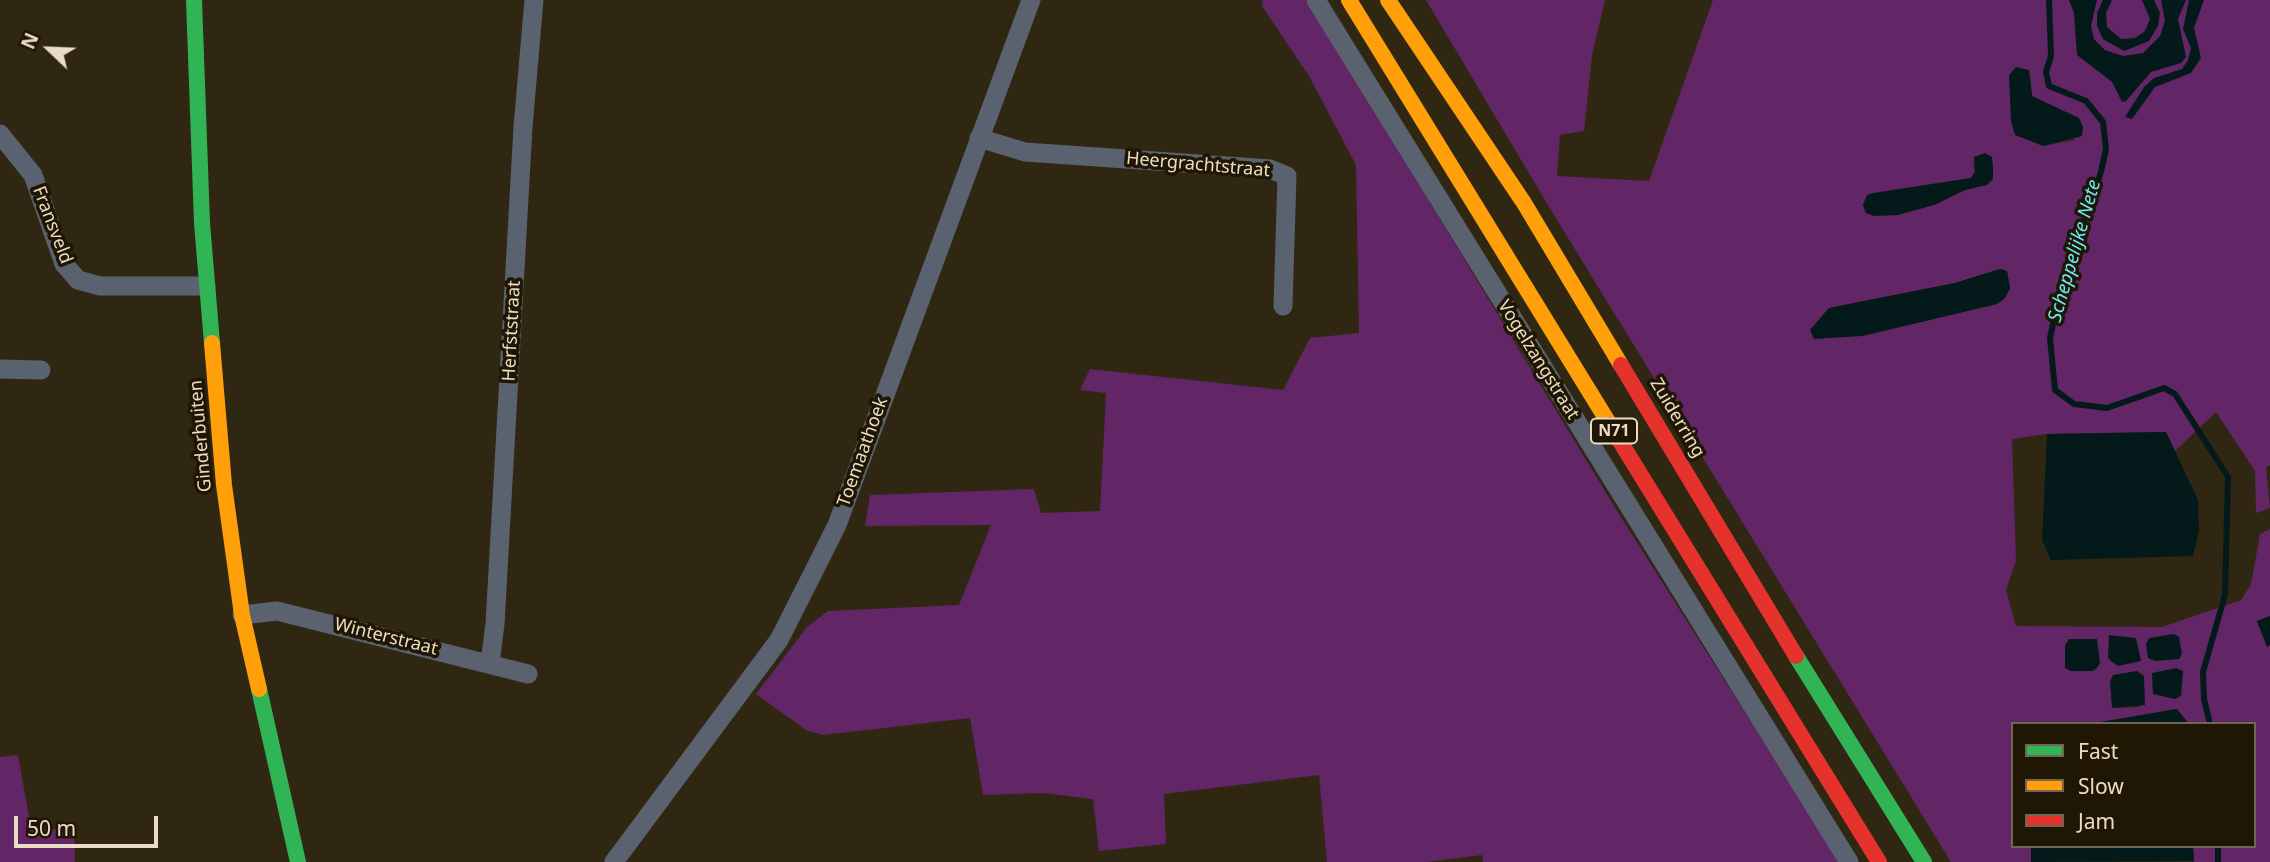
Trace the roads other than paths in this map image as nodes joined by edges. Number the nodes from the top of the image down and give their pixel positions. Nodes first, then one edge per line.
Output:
1 (194, 0) edge
2 (534, 0) edge
3 (1031, 0) edge
4 (1316, 0) edge
5 (1349, 0) edge
6 (1388, 0) edge
7 (0, 134) edge
8 (979, 138) junction
9 (206, 286) junction
10 (1283, 306) dead end
11 (0, 369) edge
12 (41, 370) dead end
13 (242, 615) junction
14 (490, 663) junction
15 (528, 674) dead end
16 (298, 862) edge
17 (614, 862) edge
18 (1849, 862) edge
19 (1879, 862) edge
20 (1924, 862) edge

1 - 9 main road, Ginderbuiten
2 - 14 street, Herfststraat
3 - 8 street, Toemaathoek
4 - 18 street, Vogelzangstraat
5 - 19 main road, N71
6 - 20 main road, Zuiderring / N71
7 - 9 street, Fransveld
8 - 10 street, Heergrachtstraat
8 - 17 street, Toemaathoek
9 - 13 main road, Ginderbuiten
11 - 12 street
13 - 14 street, Winterstraat
13 - 16 main road, Ginderbuiten
14 - 15 street, Winterstraat

